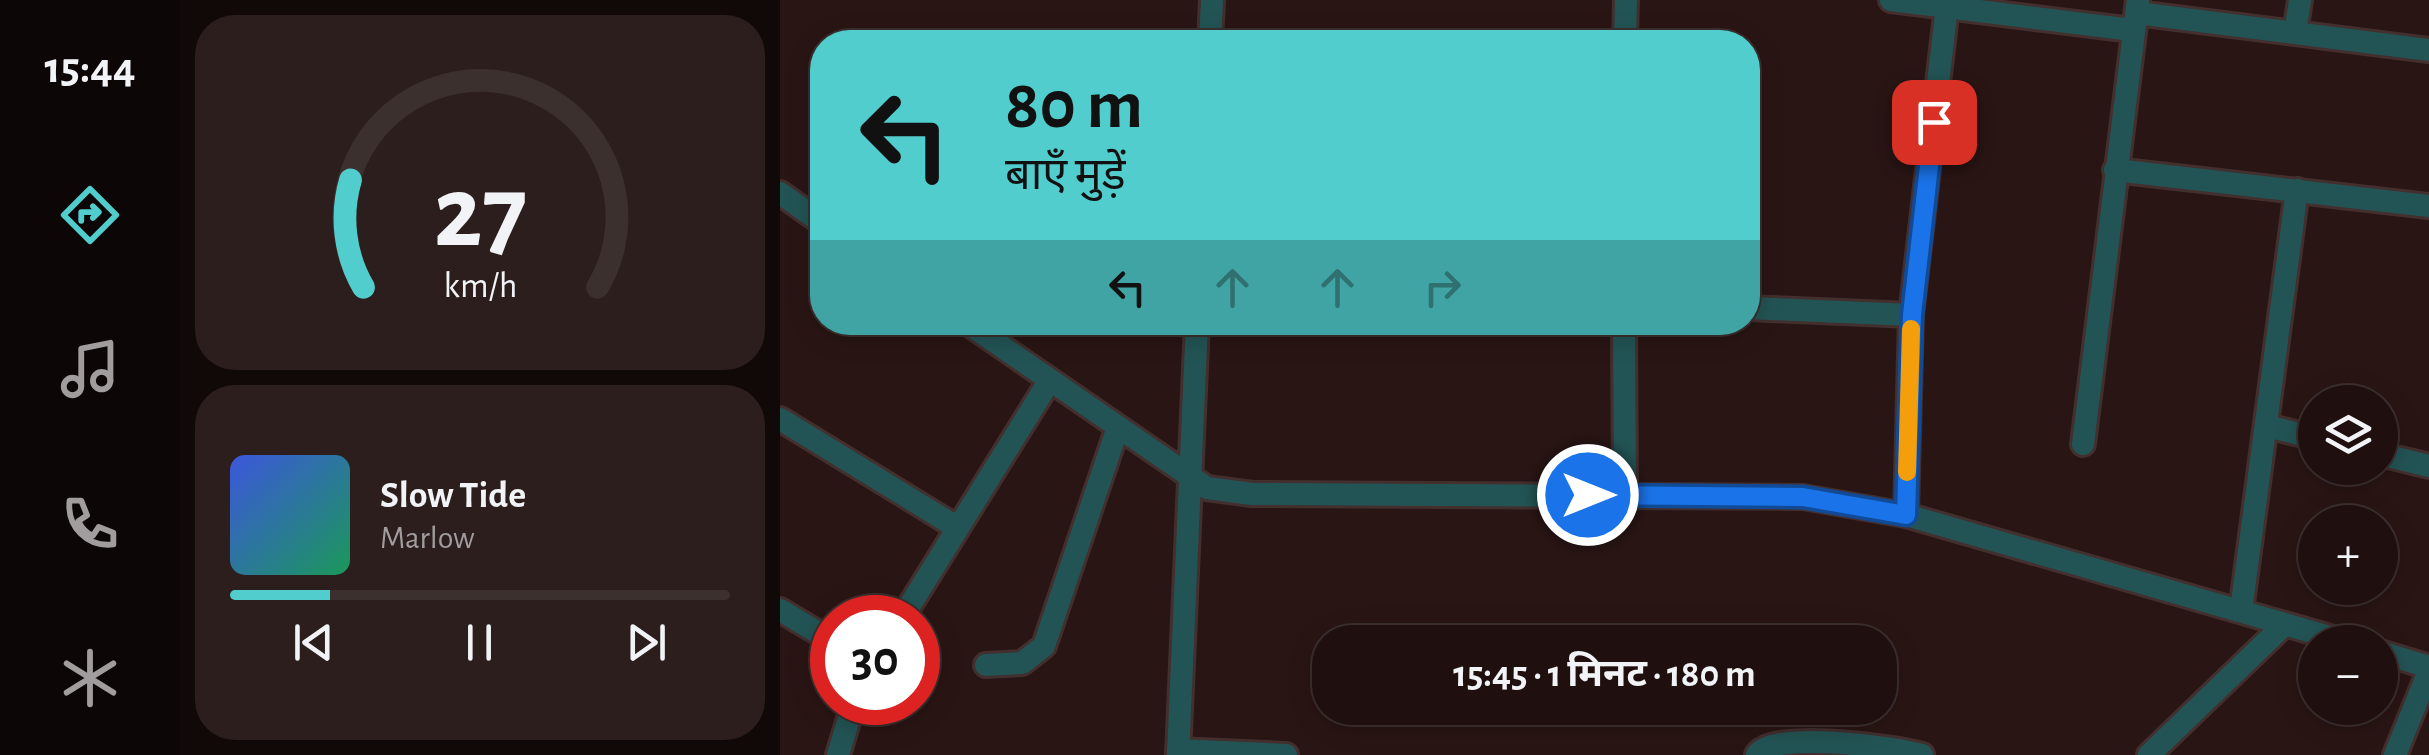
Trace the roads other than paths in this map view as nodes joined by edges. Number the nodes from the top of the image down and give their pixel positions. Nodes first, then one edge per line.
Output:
1 (1212, 0) edge
2 (1626, 0) edge
3 (1892, 0) edge
4 (2300, 0) edge
5 (1947, 6) junction
6 (2136, 14) edge
7 (1211, 30) edge
8 (1625, 30) edge
9 (2295, 33) junction
10 (2429, 50) edge
11 (2115, 170) junction
12 (2297, 190) junction
13 (780, 193) edge
14 (2429, 206) edge
15 (810, 214) edge
16 (1760, 309) edge
17 (1912, 315) junction
18 (985, 335) edge
19 (1197, 335) edge
20 (1624, 335) edge
21 (1050, 380) junction
22 (780, 418) edge
23 (2267, 426) junction
24 (1117, 430) junction
25 (2298, 434) edge
26 (2083, 444) dead end
27 (2398, 458) edge
28 (2429, 466) edge
29 (1192, 479) junction
30 (1625, 495) junction
31 (1906, 515) junction
32 (958, 528) junction
33 (916, 595) edge
34 (2241, 611) junction
35 (781, 615) edge
36 (2285, 624) junction
37 (2298, 628) edge
38 (810, 630) edge
39 (2398, 658) edge
40 (986, 665) dead end
41 (2429, 669) edge
42 (847, 725) edge
43 (1178, 753) edge
44 (838, 755) edge
45 (1286, 755) edge
46 (1757, 755) edge
47 (1922, 755) edge
48 (2149, 755) edge
49 (2395, 755) edge

1 - 7 street
2 - 8 street
3 - 5 street
4 - 9 street
5 - 6 street
5 - 17 street
6 - 9 street
6 - 11 street
9 - 10 street
11 - 12 street
11 - 26 street
12 - 14 street
12 - 23 street
13 - 15 street
16 - 17 street
17 - 31 street
18 - 21 street
19 - 29 street
20 - 30 street
21 - 24 street
21 - 32 street
22 - 32 street
23 - 25 street
23 - 34 street
24 - 29 street
24 - 40 street
27 - 28 street
29 - 30 street
29 - 43 street
30 - 31 street
31 - 34 street
32 - 33 street
34 - 36 street
35 - 38 street
36 - 37 street
36 - 48 street
39 - 41 street
41 - 49 street
42 - 44 street
43 - 45 street
46 - 47 street

